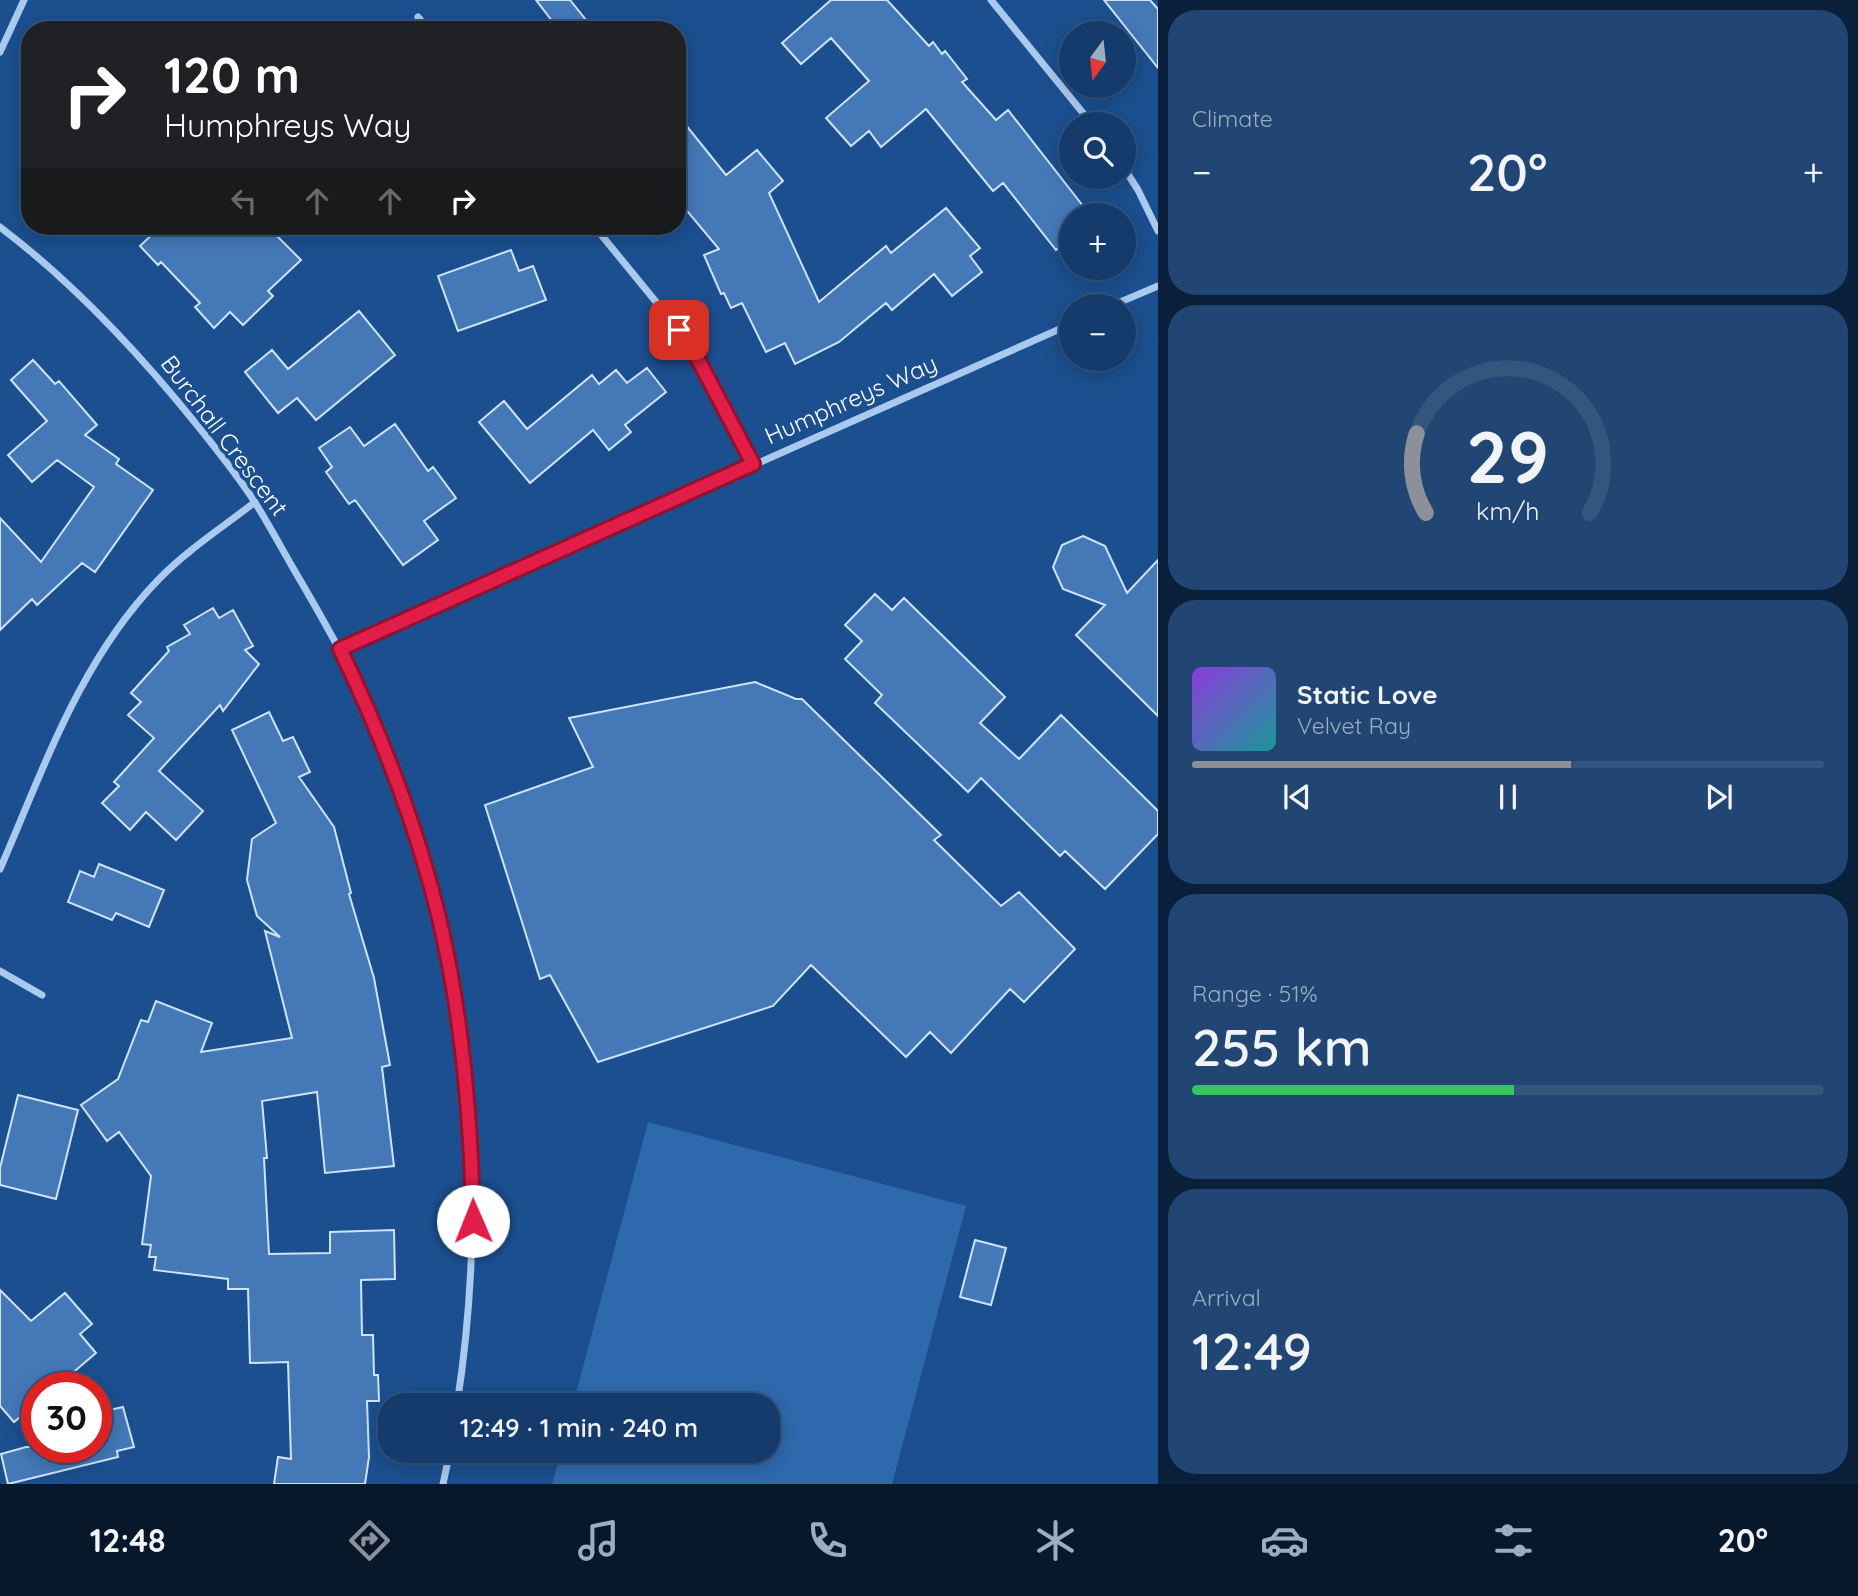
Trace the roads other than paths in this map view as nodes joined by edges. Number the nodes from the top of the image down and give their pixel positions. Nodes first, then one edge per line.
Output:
1 (24, 0) edge
2 (990, 0) edge
3 (418, 17) dead end
4 (421, 21) edge
5 (0, 52) edge
6 (1082, 112) edge
7 (1136, 187) edge
8 (0, 227) edge
9 (1158, 231) edge
10 (601, 235) edge
11 (1158, 286) edge
12 (1136, 295) edge
13 (1059, 329) edge
14 (753, 464) junction
15 (255, 502) junction
16 (340, 649) junction
17 (0, 869) edge
18 (0, 971) edge
19 (42, 995) dead end
20 (459, 1393) edge
21 (447, 1463) edge
22 (443, 1484) edge

1 - 5 street
2 - 6 street
3 - 4 street
7 - 9 street
8 - 15 street, Burchall Crescent
10 - 14 street
11 - 12 street
13 - 14 street, Humphreys Way
14 - 16 street, Humphreys Way
15 - 16 street, Burchall Crescent
15 - 17 street
16 - 20 street, Burchall Crescent
18 - 19 street
21 - 22 street

